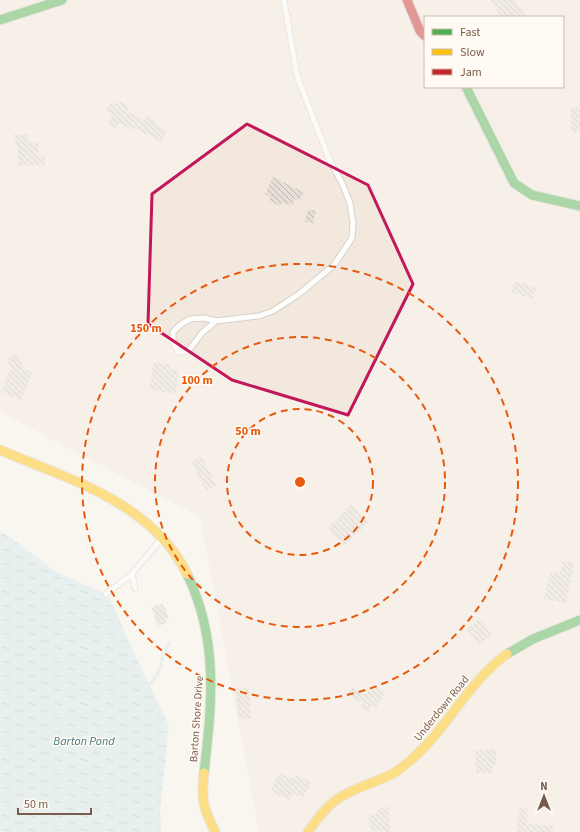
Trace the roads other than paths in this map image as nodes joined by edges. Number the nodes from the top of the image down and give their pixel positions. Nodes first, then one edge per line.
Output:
1 (62, 0) edge
2 (284, 0) edge
3 (407, 0) edge
4 (0, 20) edge
5 (424, 35) edge
6 (466, 88) edge
7 (580, 206) edge
8 (216, 321) junction
9 (0, 450) edge
10 (164, 538) junction
11 (132, 574) junction
12 (135, 588) dead end
13 (106, 594) dead end
14 (580, 620) edge
15 (215, 832) edge
16 (308, 832) edge

1 - 4 street
2 - 8 lane
3 - 5 street
6 - 7 street
8 - 8 lane
9 - 10 street, Barton Shore Drive
10 - 11 lane
10 - 15 street, Barton Shore Drive
11 - 12 lane
11 - 13 lane
14 - 16 street, Underdown Road

